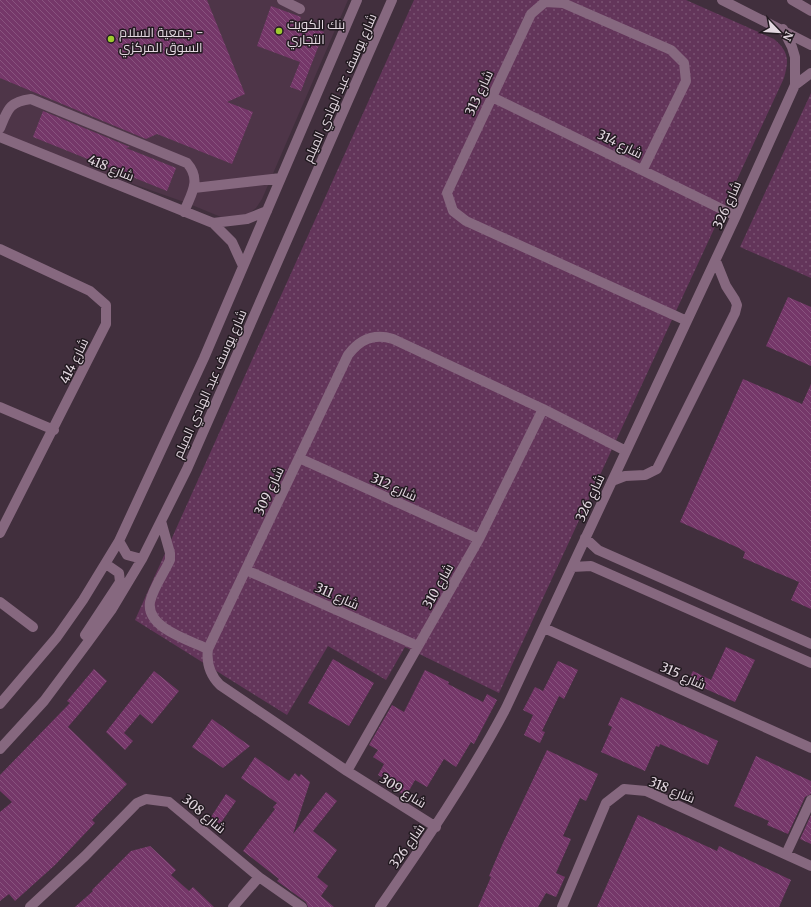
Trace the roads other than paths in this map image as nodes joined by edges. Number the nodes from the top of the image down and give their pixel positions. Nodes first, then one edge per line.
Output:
1 (282, 0) edge
2 (357, 0) edge
3 (392, 0) edge
4 (722, 0) edge
5 (794, 1) edge
6 (811, 1) edge
7 (300, 9) dead end
8 (811, 11) edge
9 (783, 29) junction
10 (811, 45) edge
11 (811, 73) edge
12 (795, 85) junction
13 (492, 97) junction
14 (0, 128) edge
15 (0, 137) edge
16 (642, 169) junction
17 (281, 178) junction
18 (194, 188) junction
19 (267, 211) junction
20 (184, 212) junction
21 (736, 216) junction
22 (213, 223) junction
23 (0, 249) edge
24 (716, 261) junction
25 (243, 266) junction
26 (688, 321) junction
27 (0, 407) edge
28 (543, 410) junction
29 (54, 430) junction
30 (626, 451) junction
31 (299, 458) junction
32 (612, 481) junction
33 (161, 521) junction
34 (0, 533) edge
35 (585, 538) junction
36 (479, 539) junction
37 (119, 541) junction
38 (142, 559) junction
39 (106, 564) junction
40 (572, 567) junction
41 (246, 570) junction
42 (0, 602) edge
43 (33, 627) dead end
44 (544, 628) junction
45 (811, 644) edge
46 (418, 646) junction
47 (208, 650) junction
48 (811, 663) edge
49 (44, 701) junction
50 (0, 704) edge
51 (811, 748) edge
52 (0, 749) edge
53 (347, 771) junction
54 (811, 800) edge
55 (436, 827) junction
56 (786, 854) junction
57 (811, 866) edge
58 (259, 877) junction
59 (30, 907) edge
60 (233, 907) edge
61 (302, 907) edge
62 (380, 907) edge
63 (562, 907) edge

1 - 7 street
2 - 17 street, شارع يوسف عبد الهادي الميلم
3 - 33 street, شارع يوسف عبد الهادي الميلم
4 - 9 street
5 - 6 street
5 - 8 street
9 - 10 street
9 - 12 street, شارع 326
11 - 12 street, شارع 326
12 - 21 street, شارع 326
13 - 16 street, شارع 314
13 - 16 street, شارع 313
13 - 26 street, شارع 313
14 - 18 street
15 - 20 street, شارع 418
16 - 21 street, شارع 314
17 - 18 street
17 - 19 street, شارع يوسف عبد الهادي الميلم
18 - 20 street
19 - 22 street, شارع 418
19 - 25 street, شارع يوسف عبد الهادي الميلم
20 - 22 street, شارع 418
21 - 24 street, شارع 326
22 - 25 street, شارع 418
23 - 29 street, شارع 414
24 - 26 street, شارع 326
24 - 32 street
25 - 37 street, شارع يوسف عبد الهادي الميلم
26 - 30 street, شارع 326
27 - 29 street
28 - 30 street, شارع 309
28 - 31 street, شارع 309
28 - 36 street, شارع 310
29 - 34 street, شارع 414
30 - 32 street, شارع 326
31 - 36 street, شارع 312
31 - 41 street, شارع 309
32 - 35 street, شارع 326
33 - 38 street, شارع يوسف عبد الهادي الميلم
33 - 47 street
35 - 40 street, شارع 326
35 - 45 street
36 - 46 street, شارع 310
37 - 38 street
37 - 39 street, شارع يوسف عبد الهادي الميلم
38 - 49 street, شارع يوسف عبد الهادي الميلم
39 - 49 street
39 - 50 street, شارع يوسف عبد الهادي الميلم
40 - 44 street, شارع 326
40 - 48 street
41 - 46 street, شارع 311
41 - 47 street, شارع 309
42 - 43 street
44 - 51 street, شارع 315
44 - 55 street, شارع 326
46 - 53 street, شارع 310
47 - 53 street, شارع 309
49 - 52 street, شارع يوسف عبد الهادي الميلم
53 - 55 street, شارع 309
54 - 56 street
55 - 62 street, شارع 326
56 - 57 street, شارع 318
56 - 63 street, شارع 318
58 - 59 street, شارع 308
58 - 60 street
58 - 61 street, شارع 308

